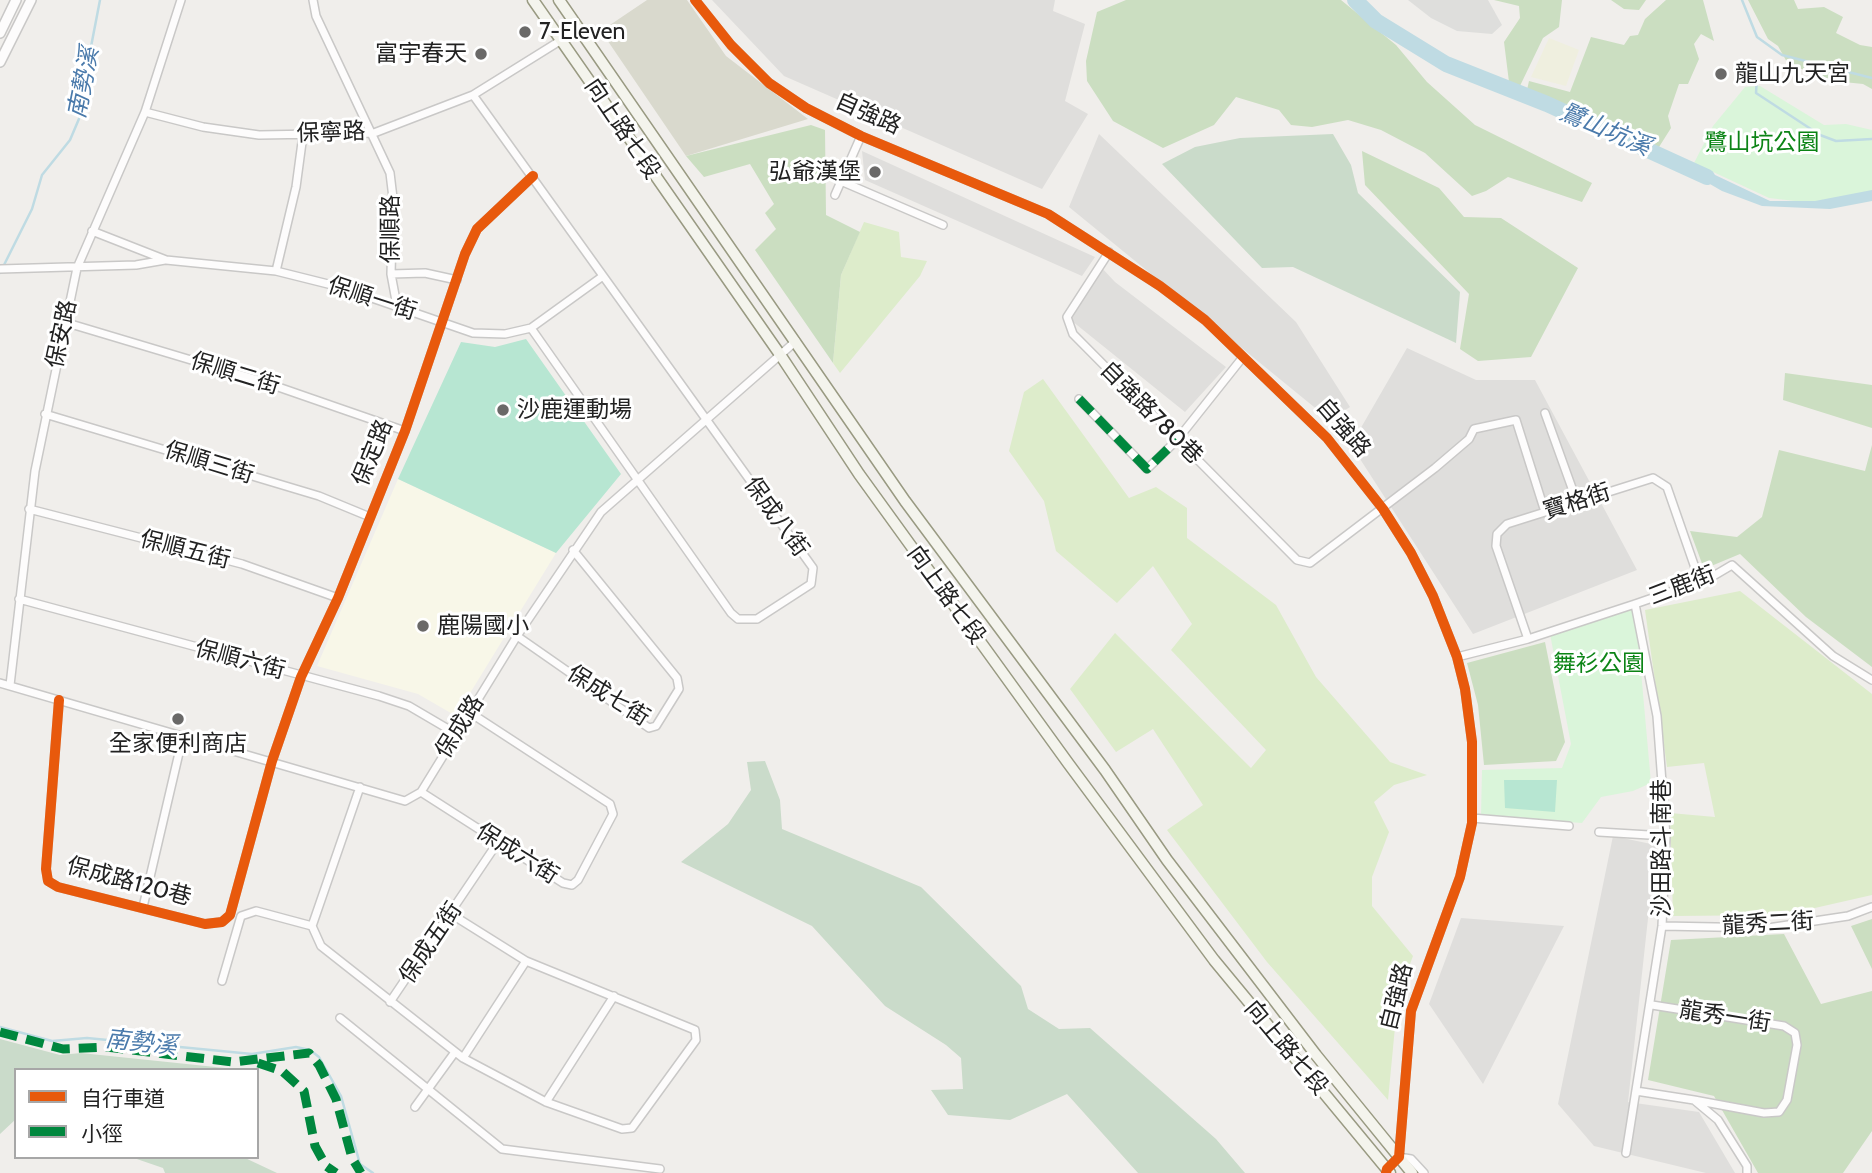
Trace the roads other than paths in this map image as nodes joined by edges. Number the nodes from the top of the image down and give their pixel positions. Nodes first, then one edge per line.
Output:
1 (16, 0) edge
2 (31, 0) edge
3 (181, 0) edge
4 (313, 0) edge
5 (533, 0) edge
6 (559, 0) edge
7 (695, 0) edge
8 (579, 29) junction
9 (0, 33) edge
10 (562, 40) junction
11 (0, 62) edge
12 (473, 95) junction
13 (145, 111) junction
14 (373, 133) junction
15 (303, 135) junction
16 (861, 136) junction
17 (533, 176) junction
18 (843, 182) junction
19 (835, 195) dead end
20 (943, 225) dead end
21 (92, 231) junction
22 (1109, 252) junction
23 (166, 260) junction
24 (77, 268) junction
25 (0, 269) edge
26 (276, 271) junction
27 (391, 274) junction
28 (603, 276) junction
29 (457, 280) junction
30 (397, 306) junction
31 (64, 322) junction
32 (445, 322) junction
33 (531, 328) junction
34 (796, 341) junction
35 (781, 356) junction
36 (1243, 357) junction
37 (1079, 399) dead end
38 (1545, 413) dead end
39 (46, 414) junction
40 (706, 418) junction
41 (405, 431) junction
42 (1177, 440) junction
43 (636, 480) junction
44 (1577, 502) junction
45 (29, 509) junction
46 (1383, 509) junction
47 (1545, 512) junction
48 (370, 517) junction
49 (573, 550) junction
50 (1700, 582) junction
51 (338, 598) junction
52 (19, 599) junction
53 (1635, 604) junction
54 (517, 636) junction
55 (1528, 639) junction
56 (1457, 657) junction
57 (301, 677) junction
58 (1872, 680) edge
59 (0, 683) edge
60 (10, 685) junction
61 (59, 700) junction
62 (469, 712) junction
63 (455, 733) junction
64 (183, 736) junction
65 (272, 761) junction
66 (360, 787) junction
67 (421, 792) junction
68 (1472, 818) junction
69 (1569, 826) dead end
70 (1599, 832) dead end
71 (1666, 836) junction
72 (498, 842) junction
73 (143, 907) junction
74 (1872, 907) edge
75 (451, 914) junction
76 (215, 925) joint
77 (312, 926) junction
78 (1662, 926) junction
79 (526, 961) junction
80 (222, 981) dead end
81 (614, 996) junction
82 (390, 1002) junction
83 (1652, 1005) junction
84 (340, 1018) dead end
85 (454, 1052) junction
86 (463, 1058) junction
87 (428, 1090) junction
88 (1636, 1091) junction
89 (1695, 1100) junction
90 (547, 1102) junction
91 (415, 1107) dead end
92 (1626, 1153) dead end
93 (1399, 1157) junction
94 (660, 1169) dead end
95 (1388, 1172) edge
96 (1412, 1173) edge
97 (1424, 1173) edge
98 (1747, 1173) edge

1 - 9 street
2 - 11 street
3 - 13 street, 保安路
4 - 14 street, 保順路
5 - 10 main road, 向上路七段
6 - 8 main road, 向上路七段
7 - 16 street, 自強路
8 - 10 street, 保寧路
8 - 34 main road, 向上路七段
10 - 12 street, 保寧路
10 - 35 main road, 向上路七段
12 - 14 street, 保寧路
12 - 17 street, 保成八街
13 - 15 street, 保寧路
13 - 21 street, 保安路
14 - 15 street, 保寧路
14 - 27 street, 保順路
15 - 26 street
16 - 18 street
16 - 22 street, 自強路
17 - 28 street, 保成八街
17 - 29 street, 保定路
18 - 19 street
18 - 20 street
21 - 23 street, 保順一街
21 - 24 street, 保安路
22 - 36 street, 自強路
22 - 42 street, 自強路780巷
23 - 24 street, 保順一街
23 - 26 street, 保順一街
24 - 25 street, 保順一街
24 - 31 street, 保安路
26 - 30 street, 保順一街
27 - 29 street
27 - 30 street, 保順路
28 - 33 street, 保順一街
28 - 40 street, 保成八街
29 - 32 street, 保定路
30 - 32 street, 保順一街
31 - 39 street, 保安路
31 - 41 street, 保順二街
32 - 33 street, 保順一街
32 - 41 street, 保定路
33 - 43 street, 保成八街
34 - 35 street, 保成路
34 - 93 main road, 向上路七段
35 - 40 street, 保成路
35 - 95 main road, 向上路七段
36 - 42 street
36 - 46 street, 自強路
37 - 42 street
38 - 44 street
39 - 45 street, 保安路
39 - 48 street, 保順三街
40 - 43 street, 保成路
40 - 43 street, 保成八街
41 - 48 street, 保定路
42 - 46 street, 自強路780巷
43 - 49 street, 保成路
44 - 47 street, 寶格街
44 - 50 street, 寶格街
45 - 51 street, 保順五街
45 - 52 street, 保安路
46 - 47 street
46 - 56 street, 自強路
47 - 55 street, 寶格街
48 - 51 street, 保定路
49 - 54 street, 保成路
49 - 54 street, 保成七街
50 - 53 street, 三鹿街
50 - 58 street, 三鹿街
51 - 57 street, 保定路
52 - 57 street, 保順六街
52 - 60 street, 保安路
53 - 55 street, 三鹿街
53 - 71 street, 沙田路斗南巷
54 - 62 street, 保成路
55 - 56 street, 三鹿街
56 - 68 street, 自強路
57 - 63 street, 保順六街
57 - 65 street, 保定路
59 - 60 street
60 - 61 street
61 - 64 street
61 - 73 street, 保成路120巷
62 - 63 street, 保成路
62 - 72 street, 保成六街
63 - 67 street, 保成路
64 - 65 street
64 - 73 street
65 - 66 street
65 - 76 street, 保定路
66 - 67 street
66 - 77 street
67 - 72 street, 保成六街
68 - 69 street
68 - 93 street, 自強路
70 - 71 street
71 - 78 street, 沙田路斗南巷
72 - 75 street, 保成五街
73 - 76 street, 保成路120巷
74 - 78 street, 龍秀二街
75 - 79 street
75 - 82 street, 保成五街
77 - 80 street
77 - 82 street, 保成五街
78 - 83 street, 沙田路斗南巷
79 - 81 street
79 - 86 street
81 - 90 street
81 - 90 street
82 - 85 street
83 - 88 street, 沙田路斗南巷
83 - 89 street, 龍秀一街
84 - 87 street
85 - 86 street
85 - 87 street
86 - 90 street
87 - 91 street
87 - 94 street
88 - 89 street
88 - 92 street, 沙田路斗南巷
89 - 98 street
93 - 95 street
93 - 96 main road, 向上路七段
93 - 97 street

